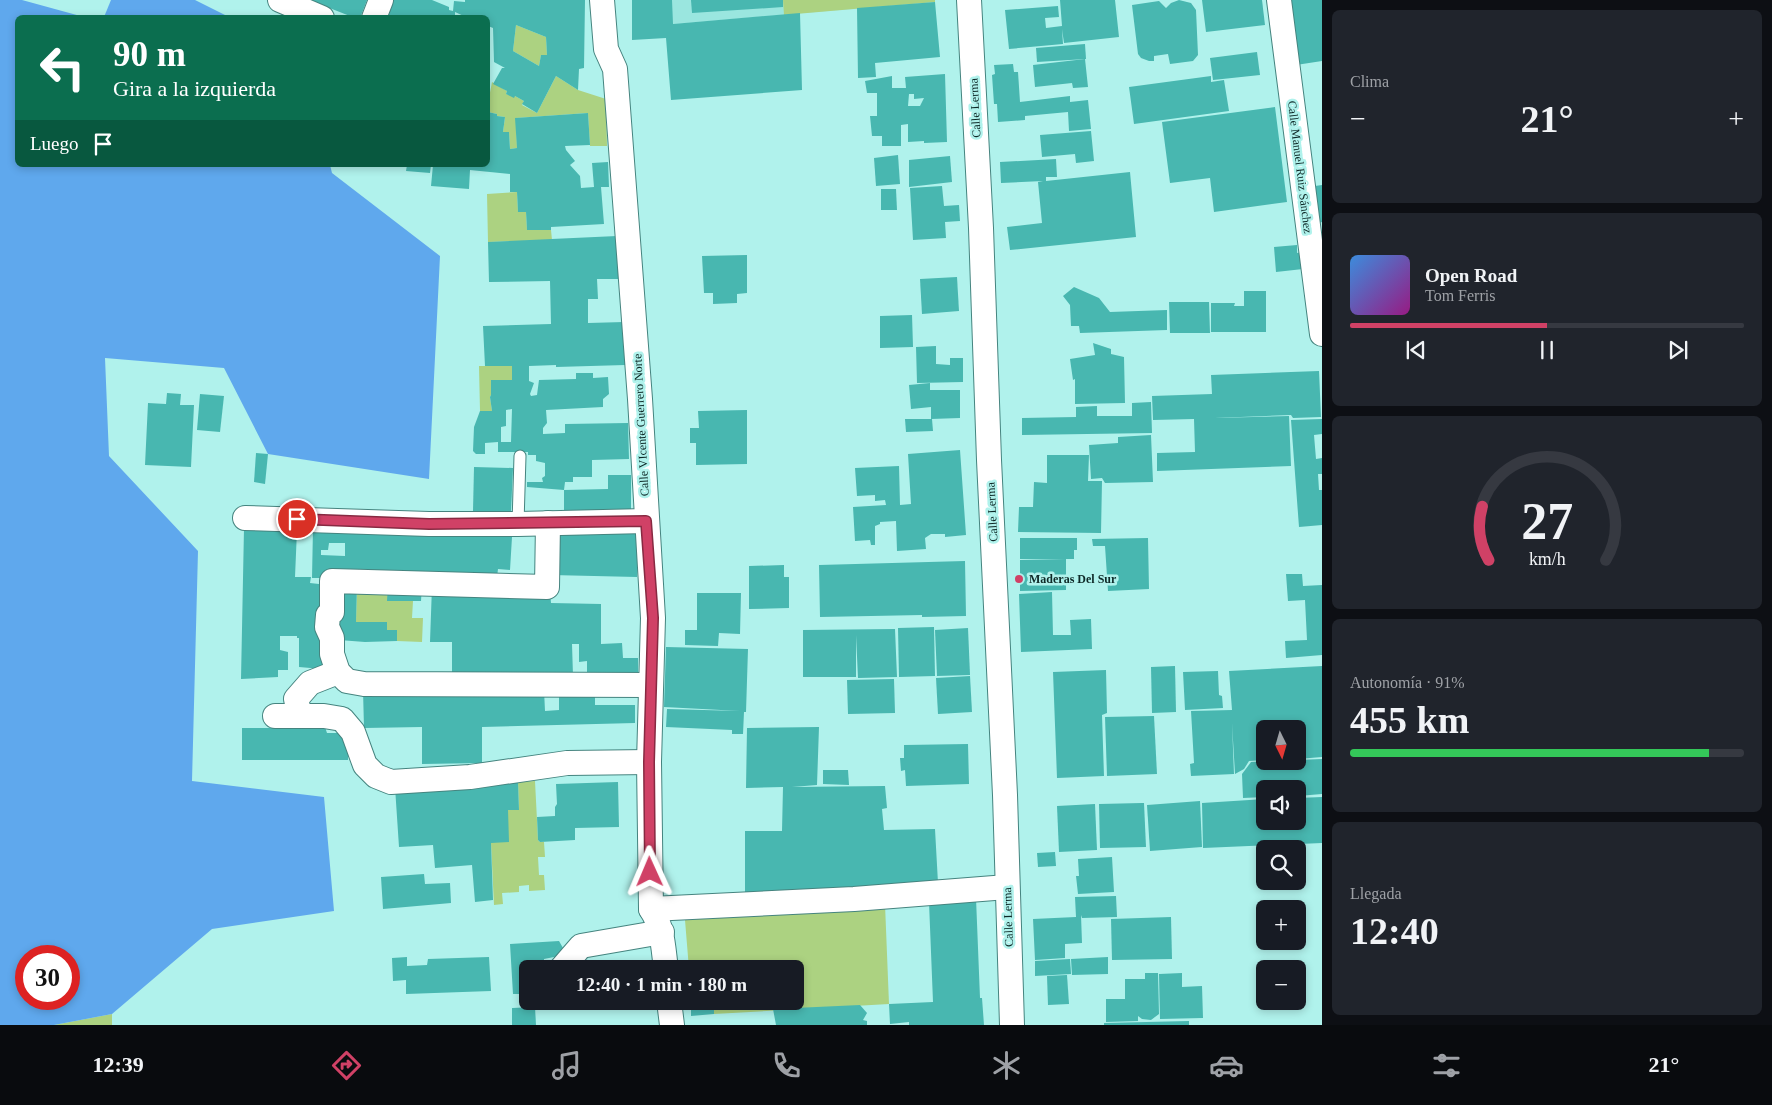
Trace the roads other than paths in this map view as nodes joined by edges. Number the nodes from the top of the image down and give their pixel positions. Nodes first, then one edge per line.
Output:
1 (280, 0) edge
2 (381, 0) edge
3 (602, 0) edge
4 (969, 0) edge
5 (1279, 0) edge
6 (315, 15) edge
7 (375, 15) edge
8 (1322, 334) edge
9 (520, 456) dead end
10 (245, 518) dead end
11 (646, 521) junction
12 (548, 523) junction
13 (518, 524) junction
14 (338, 672) junction
15 (650, 685) junction
16 (275, 716) dead end
17 (300, 716) junction
18 (649, 762) junction
19 (1007, 887) junction
20 (651, 909) junction
21 (662, 932) junction
22 (569, 960) edge
23 (665, 960) edge
24 (670, 1010) edge
25 (672, 1025) edge
26 (1012, 1025) edge

1 - 6 street
2 - 7 street
3 - 11 street, Calle VIcente Guerrero Norte
4 - 19 street, Calle Lerma
5 - 8 street, Calle Manuel Ruiz Sánchez
9 - 13 lane
10 - 13 street
11 - 12 street
11 - 15 street, Calle VIcente Guerrero Norte
12 - 13 street
12 - 14 street
14 - 15 street
14 - 17 street
15 - 18 street, Calle VIcente Guerrero Norte
16 - 17 street
17 - 18 street
18 - 20 street, Calle VIcente Guerrero Norte
19 - 20 street
19 - 26 street, Calle Lerma
20 - 21 street, Calle VIcente Guerrero Norte
21 - 22 street
21 - 23 street, Calle VIcente Guerrero Norte
24 - 25 street

